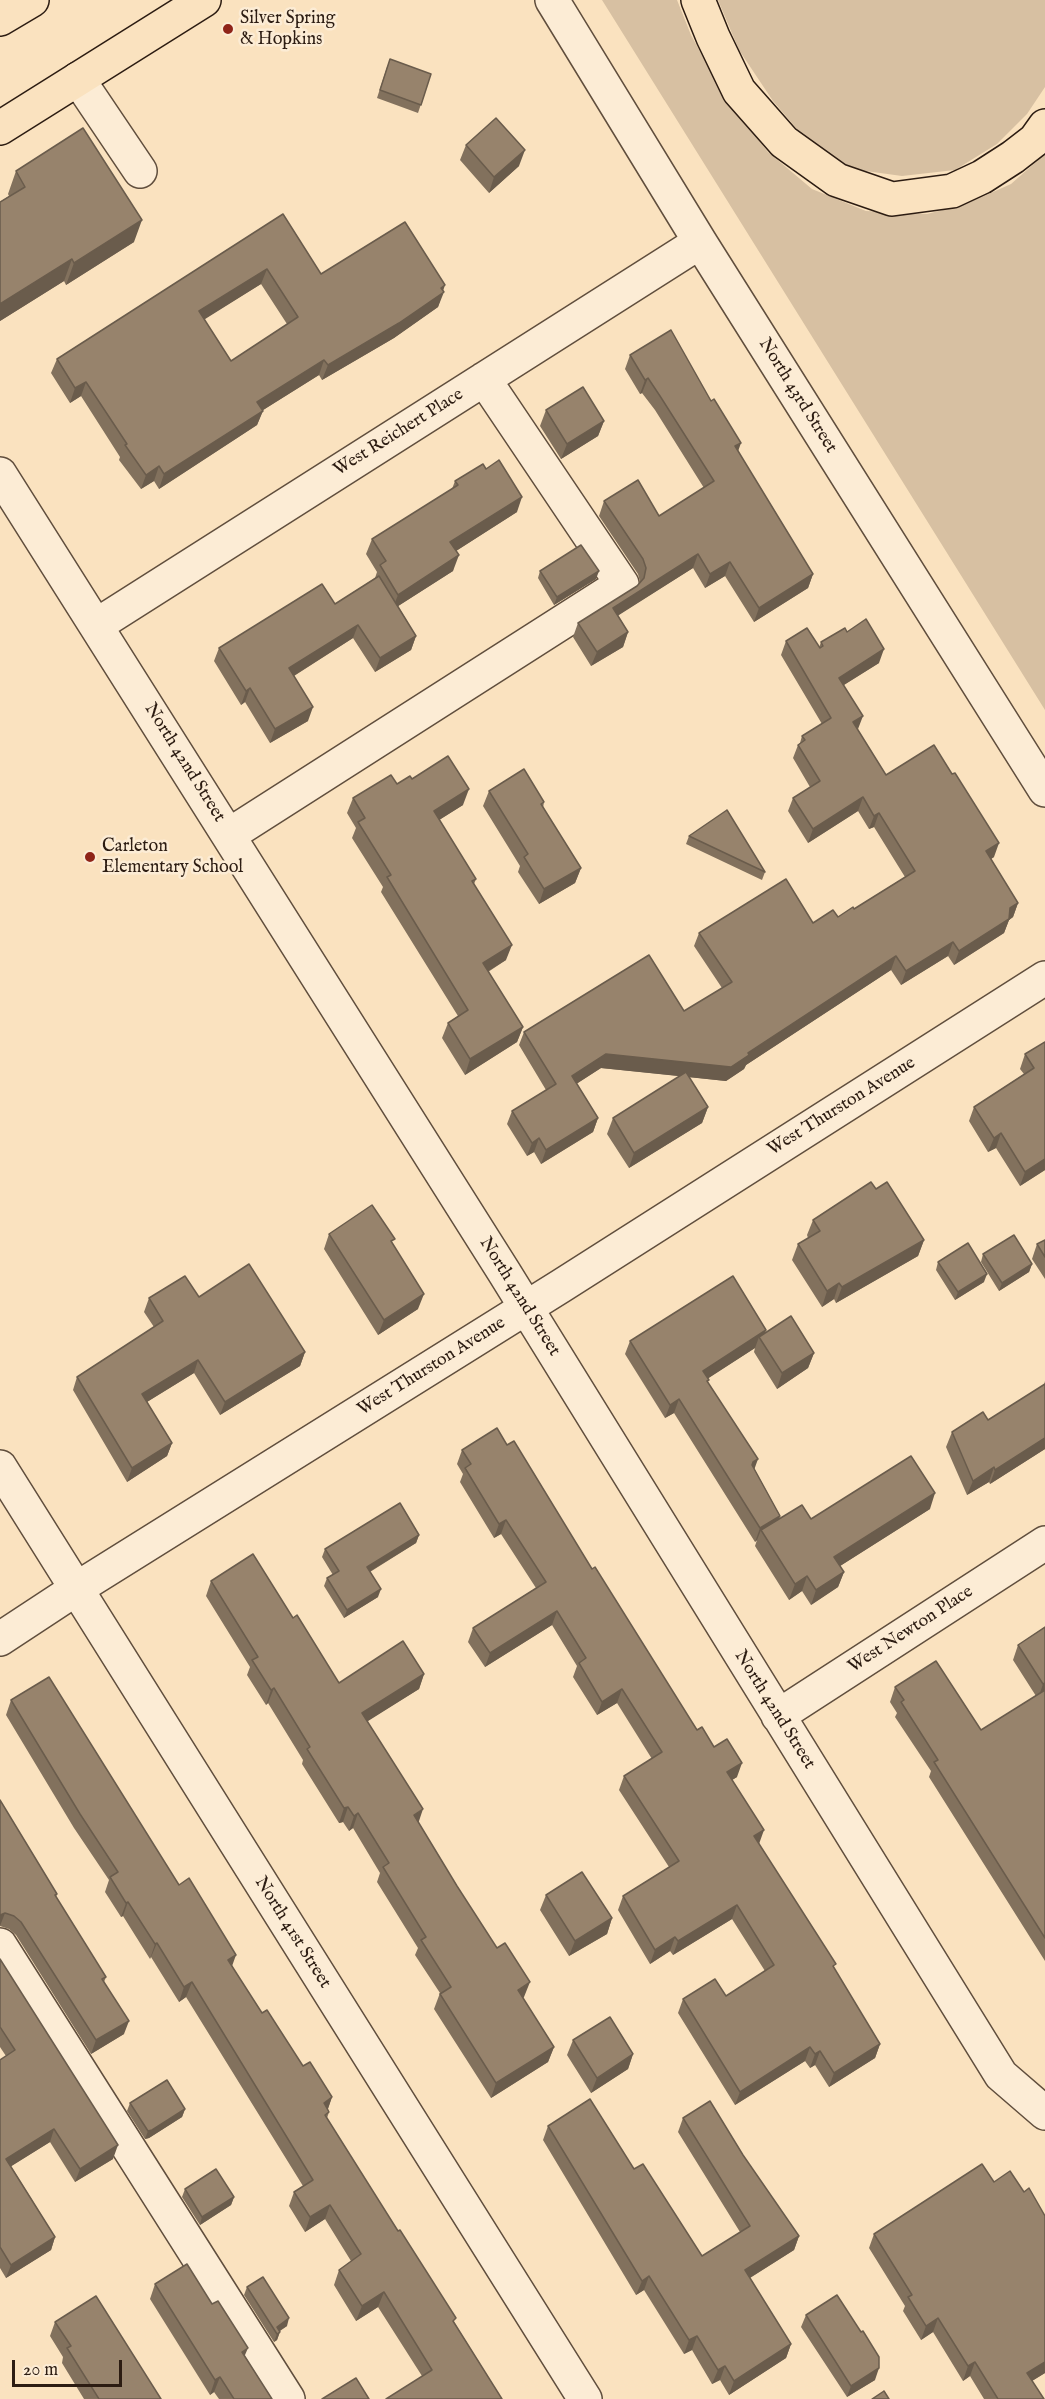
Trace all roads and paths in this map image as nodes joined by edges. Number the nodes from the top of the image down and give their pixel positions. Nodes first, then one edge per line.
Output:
1 (32, 0) edge
2 (204, 0) edge
3 (552, 0) edge
4 (698, 0) edge
5 (0, 20) edge
6 (78, 80) junction
7 (1045, 126) edge
8 (0, 128) edge
9 (140, 171) dead end
10 (700, 242) junction
11 (484, 379) junction
12 (0, 474) edge
13 (97, 625) junction
14 (1045, 790) edge
15 (229, 835) junction
16 (1045, 978) edge
17 (526, 1308) junction
18 (0, 1467) edge
19 (1045, 1544) edge
20 (76, 1589) junction
21 (0, 1640) edge
22 (778, 1716) junction
23 (0, 1945) edge
24 (1045, 2113) edge
25 (288, 2399) edge
26 (585, 2399) edge

1 - 5 main road
2 - 6 main road
3 - 10 street, North 43rd Street
4 - 7 main road
6 - 8 main road
6 - 9 street
10 - 11 street, West Reichert Place
10 - 14 street, North 43rd Street
11 - 13 street, West Reichert Place
11 - 15 street
12 - 13 street, North 42nd Street
13 - 15 street, North 42nd Street
15 - 17 street, North 42nd Street
16 - 17 street, West Thurston Avenue
17 - 20 street, West Thurston Avenue
17 - 22 street, North 42nd Street
18 - 20 street, North 41st Street
19 - 22 street, West Newton Place
20 - 21 street, West Thurston Avenue
20 - 26 street, North 41st Street
22 - 24 street, North 42nd Street
23 - 25 street

